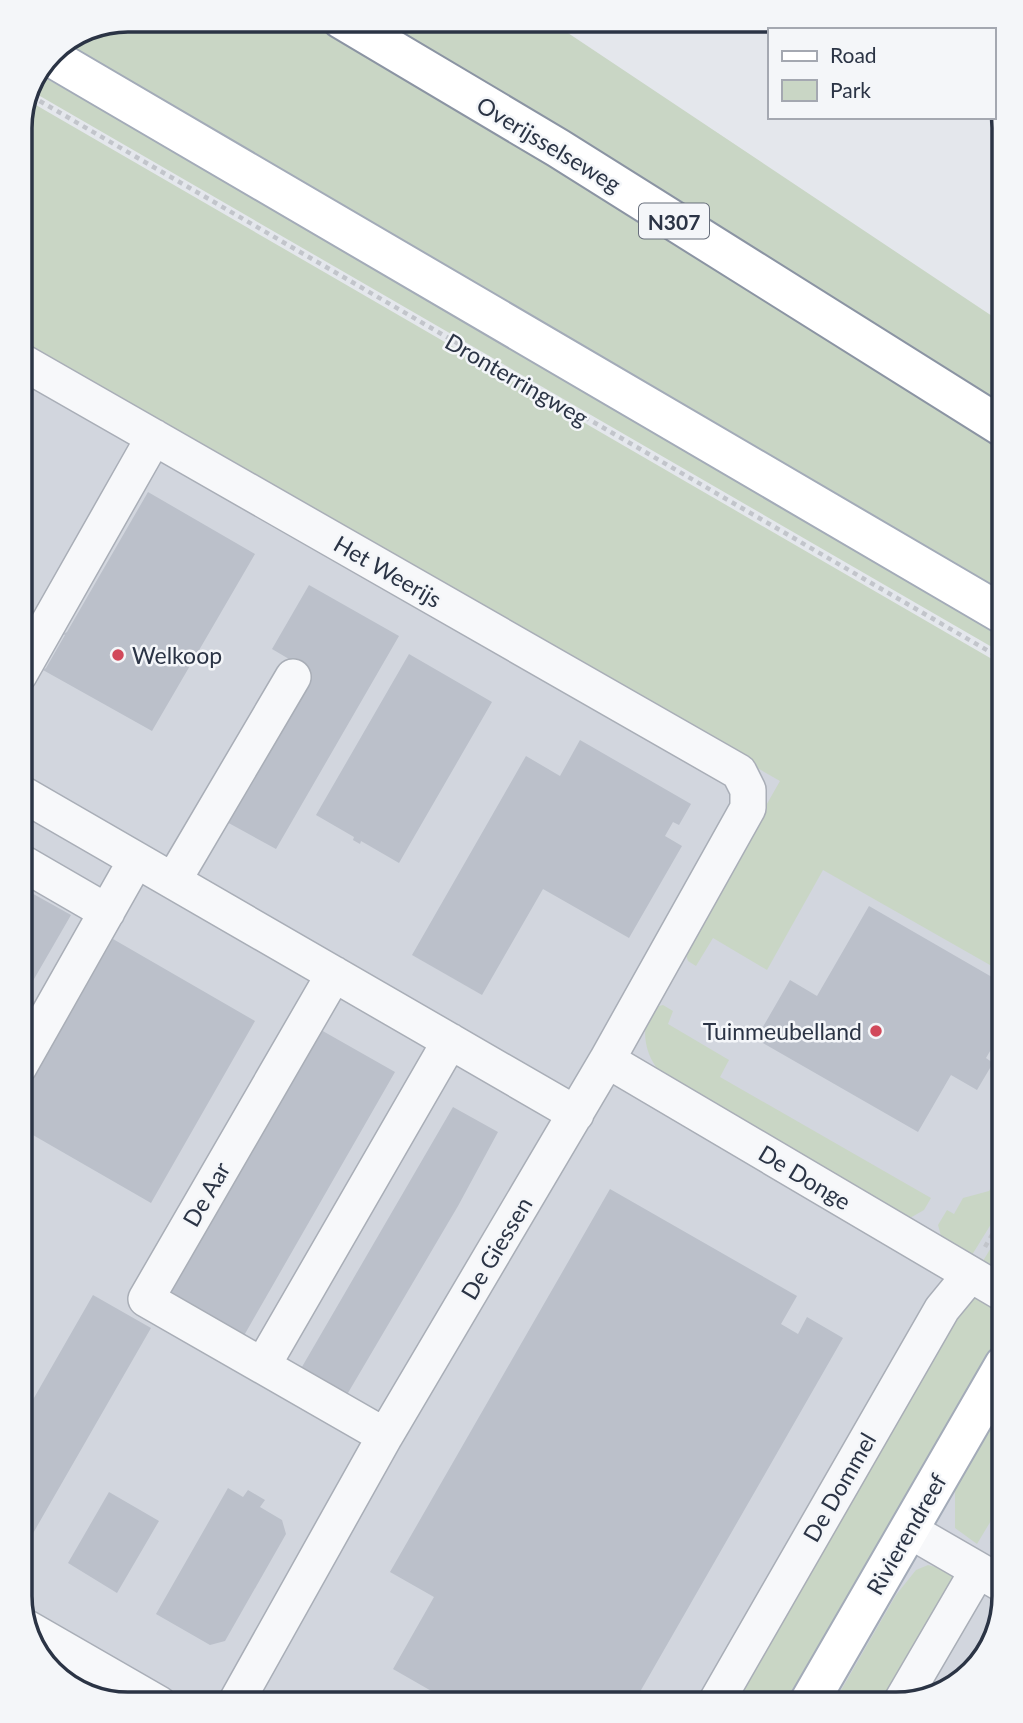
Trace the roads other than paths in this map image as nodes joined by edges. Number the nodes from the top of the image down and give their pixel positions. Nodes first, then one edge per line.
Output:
1 (363, 32) edge
2 (59, 62) edge
3 (32, 367) edge
4 (992, 420) edge
5 (154, 437) junction
6 (992, 608) edge
7 (32, 652) edge
8 (292, 677) dead end
9 (748, 790) joint
10 (32, 800) edge
11 (136, 860) junction
12 (32, 868) edge
13 (173, 881) junction
14 (107, 912) junction
15 (334, 974) junction
16 (450, 1041) junction
17 (32, 1044) edge
18 (607, 1060) junction
19 (576, 1114) junction
20 (970, 1275) junction
21 (992, 1287) edge
22 (262, 1365) junction
23 (992, 1386) edge
24 (386, 1436) junction
25 (909, 1530) junction
26 (991, 1577) edge
27 (40, 1636) edge
28 (909, 1690) edge
29 (136, 1691) edge
30 (242, 1691) edge
31 (722, 1692) edge
32 (815, 1692) edge

1 - 4 main road, Overijsselseweg / N307
2 - 6 main road, Dronterringweg
3 - 5 street, Het Weerijs
5 - 7 street
5 - 9 street, Het Weerijs
8 - 13 street
9 - 18 street, De Giessen
10 - 11 street
11 - 13 street
11 - 14 street
12 - 14 street
13 - 15 street
14 - 17 street
15 - 16 street
15 - 22 street, De Aar
16 - 19 street
16 - 22 street
18 - 19 street, De Giessen
18 - 20 street, De Donge
19 - 24 street, De Giessen
20 - 21 street, De Donge
20 - 31 street, De Dommel
22 - 24 street, De Aar
23 - 25 main road, Rivierendreef
24 - 30 street, De Giessen
25 - 26 street
25 - 32 main road, Rivierendreef
26 - 28 street
27 - 29 street

